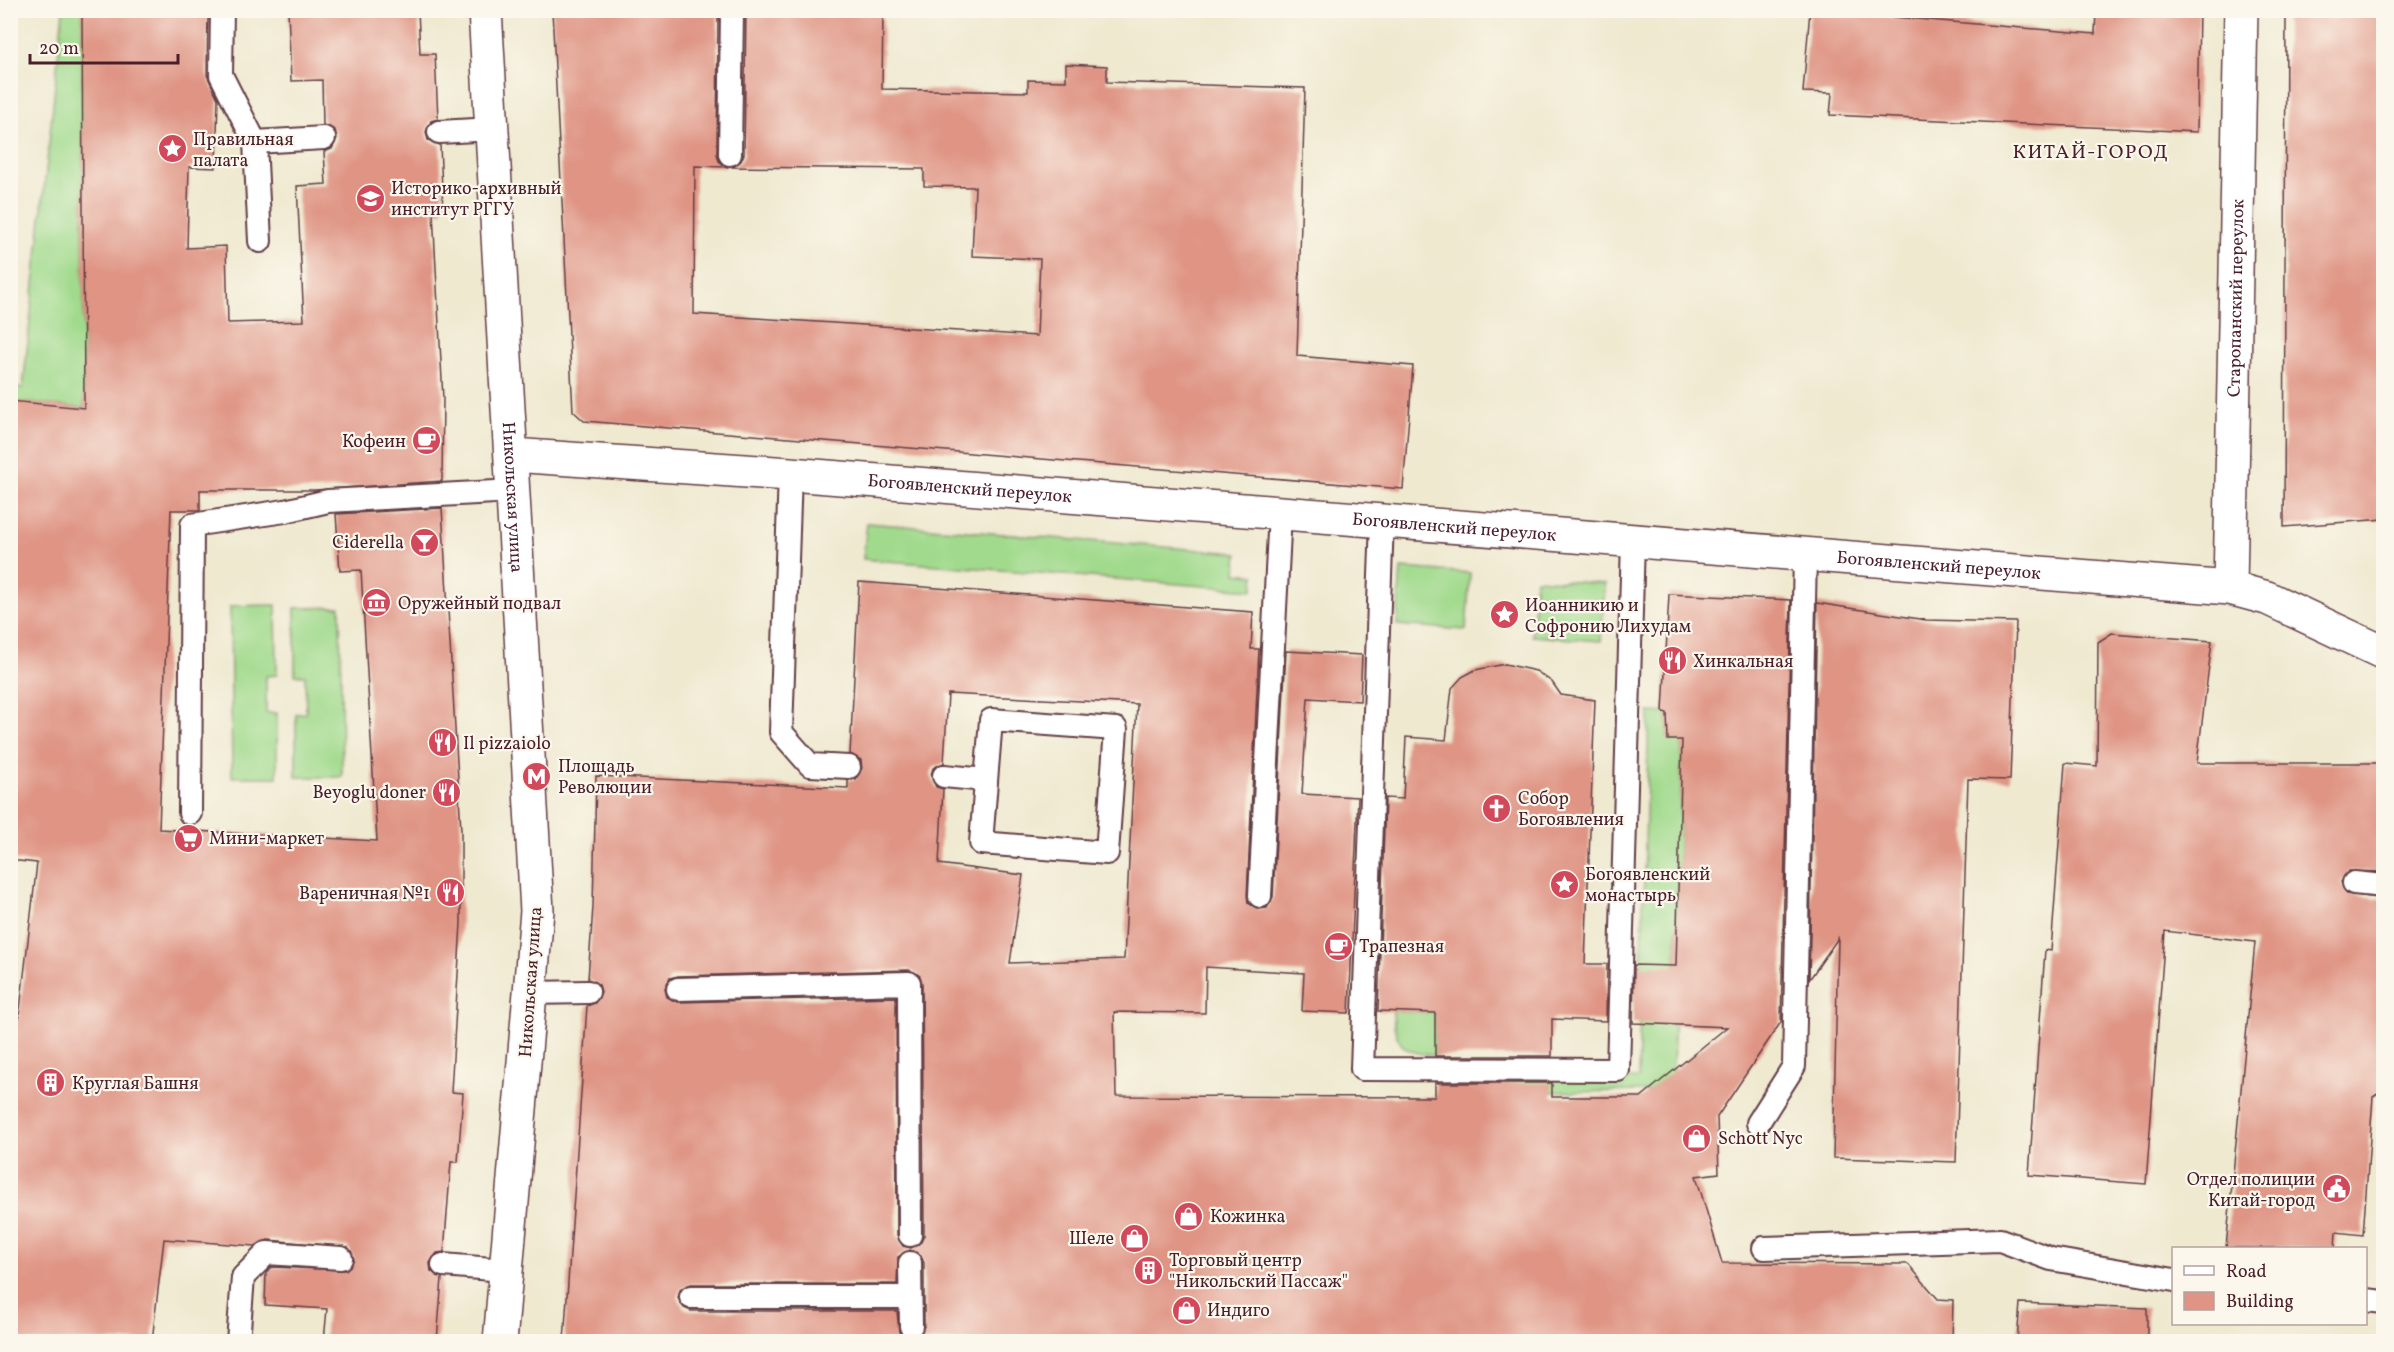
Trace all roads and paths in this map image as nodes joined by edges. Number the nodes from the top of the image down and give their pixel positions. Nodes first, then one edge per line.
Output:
1 (222, 10) edge
2 (485, 10) edge
3 (732, 10) edge
4 (2241, 10) edge
5 (493, 129) junction
6 (439, 132) dead end
7 (324, 138) dead end
8 (255, 142) junction
9 (730, 154) dead end
10 (260, 241) dead end
11 (512, 454) junction
12 (790, 474) junction
13 (513, 491) junction
14 (1280, 513) junction
15 (1382, 521) junction
16 (1633, 540) junction
17 (1805, 555) junction
18 (2230, 588) junction
19 (2384, 653) edge
20 (849, 767) dead end
21 (944, 776) dead end
22 (986, 780) junction
23 (190, 813) dead end
24 (2354, 884) dead end
25 (2384, 886) edge
26 (1260, 897) dead end
27 (678, 989) dead end
28 (588, 992) dead end
29 (531, 993) junction
30 (1758, 1123) dead end
31 (910, 1235) dead end
32 (1764, 1248) dead end
33 (341, 1258) dead end
34 (910, 1263) dead end
35 (443, 1265) dead end
36 (504, 1270) junction
37 (2172, 1280) edge
38 (692, 1297) dead end
39 (910, 1297) junction
40 (2367, 1300) edge
41 (2384, 1302) edge
42 (911, 1326) dead end
43 (238, 1341) edge
44 (500, 1341) edge

1 - 8 lane
2 - 5 street, Никольская улица
3 - 9 lane
4 - 18 street, Старопанский переулок
5 - 6 lane
5 - 11 street, Никольская улица
7 - 8 lane
8 - 10 lane
11 - 12 street, Богоявленский переулок
11 - 13 street, Никольская улица
12 - 14 street, Богоявленский переулок
12 - 20 lane
13 - 23 lane
13 - 29 street, Никольская улица
14 - 15 street, Богоявленский переулок
14 - 26 lane
15 - 16 street, Богоявленский переулок
15 - 16 lane
16 - 17 street, Богоявленский переулок
17 - 18 street, Богоявленский переулок
17 - 30 lane
18 - 19 street, Богоявленский переулок
21 - 22 lane
22 - 22 lane
24 - 25 lane
27 - 31 lane
28 - 29 lane
29 - 36 street, Никольская улица
32 - 37 lane
33 - 43 lane
34 - 39 lane
35 - 36 lane
36 - 44 street, Никольская улица
38 - 39 lane
39 - 42 lane
40 - 41 lane

